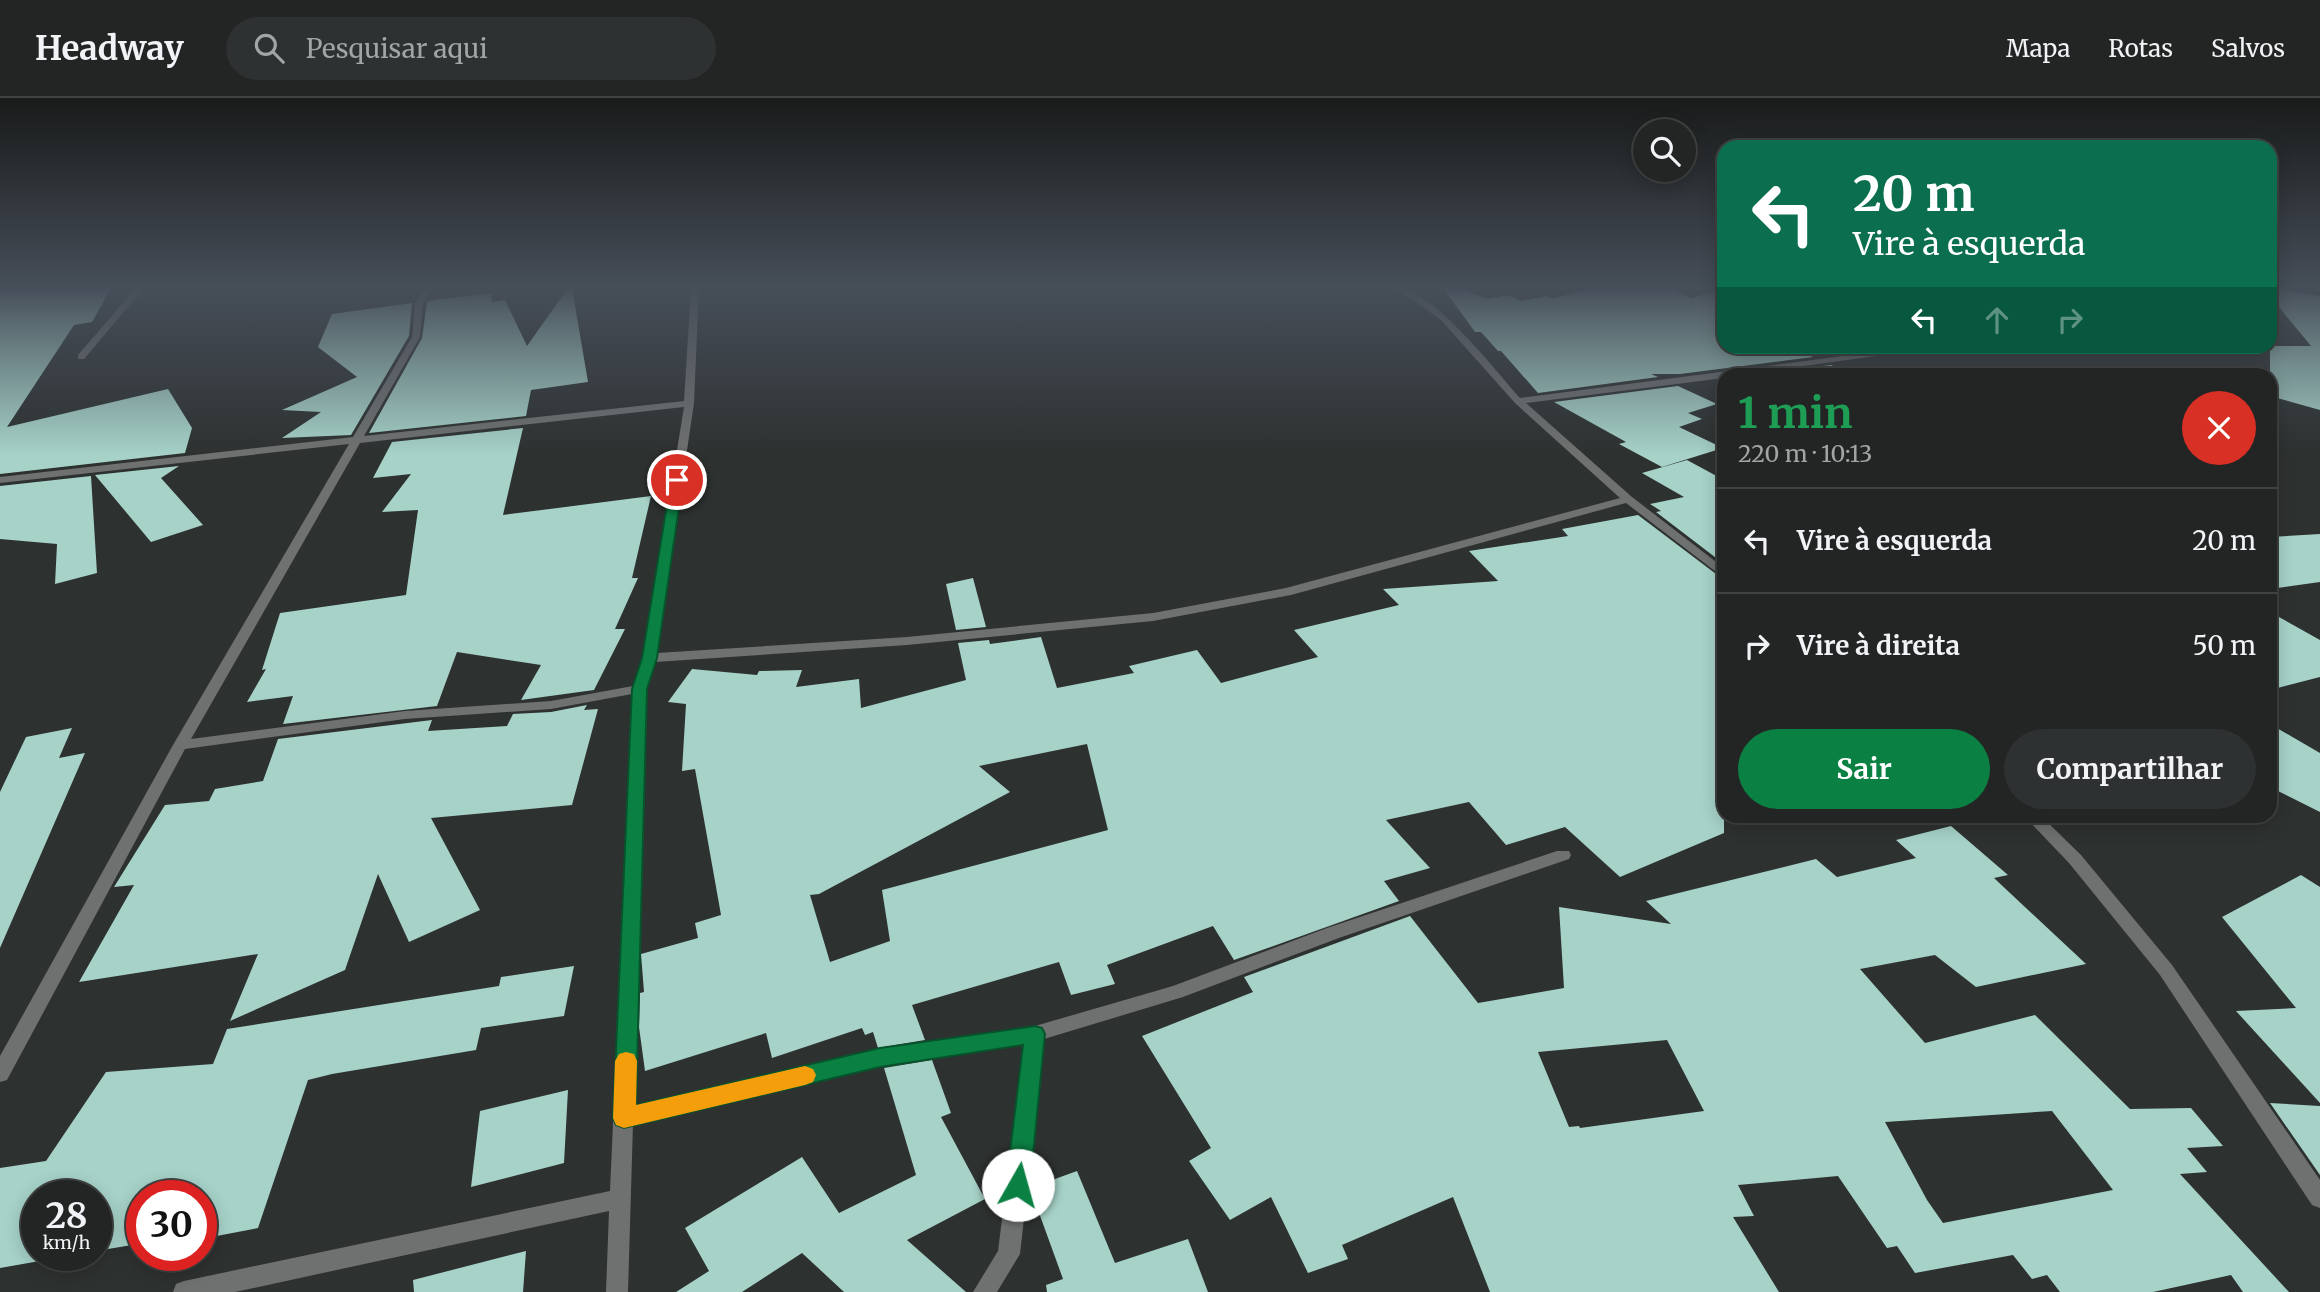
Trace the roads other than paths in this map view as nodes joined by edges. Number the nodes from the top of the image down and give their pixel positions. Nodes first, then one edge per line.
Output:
1 (92, 344) edge
2 (412, 344) edge
3 (692, 344) edge
4 (1467, 344) edge
5 (1885, 354) edge
6 (81, 357) dead end
7 (1779, 368) edge
8 (1717, 376) edge
9 (1518, 401) junction
10 (689, 403) junction
11 (357, 440) junction
12 (0, 480) edge
13 (1628, 499) junction
14 (1717, 569) edge
15 (650, 658) junction
16 (639, 689) junction
17 (180, 745) junction
18 (2039, 823) edge
19 (1563, 855) dead end
20 (1035, 1034) junction
21 (0, 1074) edge
22 (624, 1118) junction
23 (2320, 1198) edge
24 (620, 1199) junction
25 (184, 1292) edge
26 (617, 1292) edge
27 (984, 1292) edge

1 - 6 street
2 - 11 street
3 - 10 street
4 - 9 street
5 - 7 street
8 - 9 street
9 - 13 street
10 - 11 street
10 - 15 street
11 - 12 street
11 - 17 street
13 - 14 street
13 - 15 street
15 - 16 street
16 - 17 street
16 - 22 street
17 - 21 street
18 - 23 street
19 - 20 street
20 - 22 street
20 - 27 street
22 - 24 street
24 - 25 street
24 - 26 street

